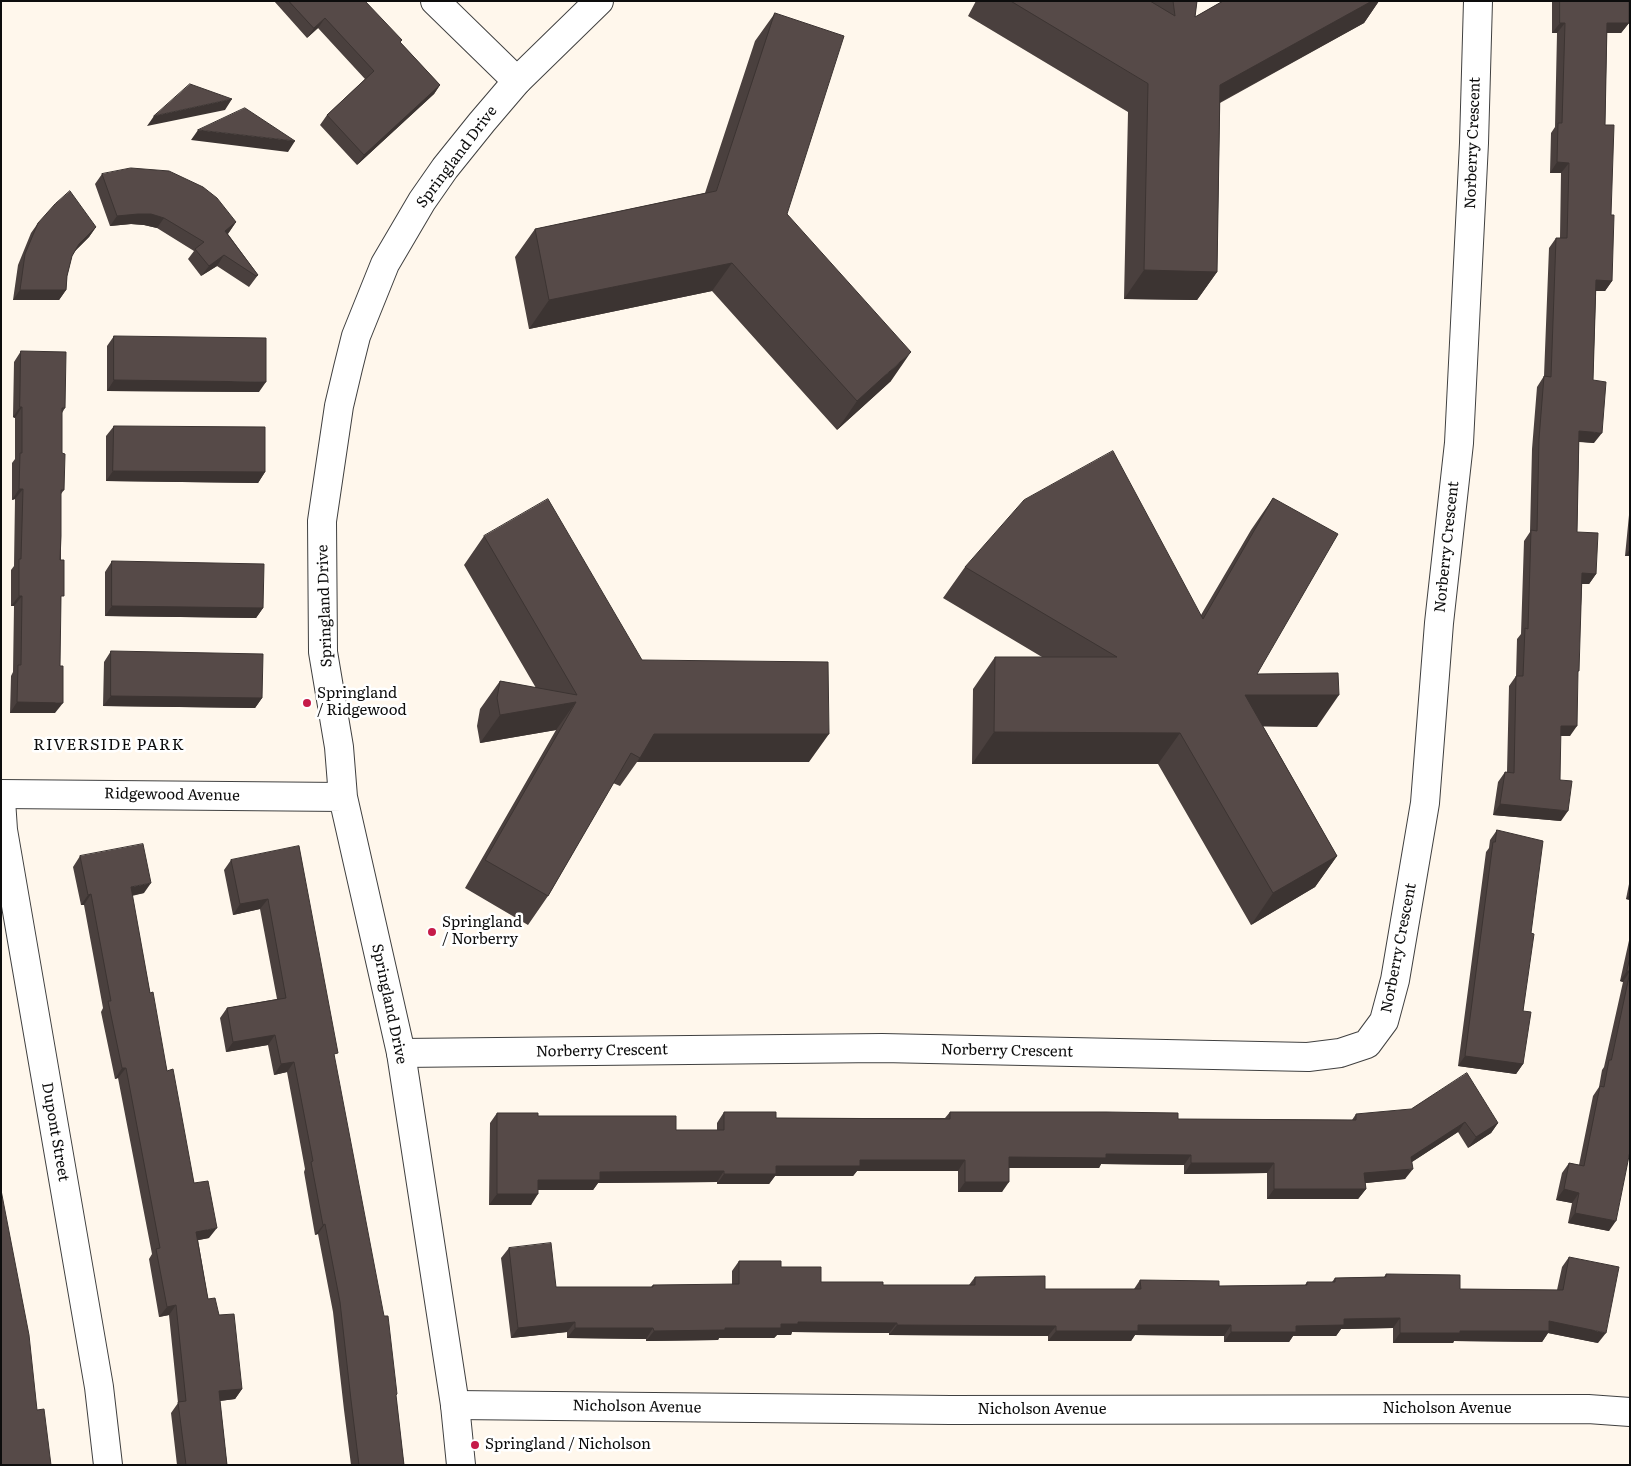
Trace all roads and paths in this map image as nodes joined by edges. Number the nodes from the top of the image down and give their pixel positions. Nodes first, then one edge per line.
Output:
1 (435, 1) edge
2 (599, 1) edge
3 (1478, 1) edge
4 (517, 81) junction
5 (1, 794) edge
6 (343, 797) junction
7 (1, 800) edge
8 (401, 1053) junction
9 (455, 1405) junction
10 (1630, 1412) edge
11 (108, 1465) edge
12 (461, 1465) edge

1 - 4 street
2 - 4 street, Springland Drive
3 - 8 street, Norberry Crescent
4 - 6 street, Springland Drive
5 - 6 street, Ridgewood Avenue
6 - 8 street, Springland Drive
7 - 11 street, Dupont Street
8 - 9 street, Springland Drive
9 - 10 street, Nicholson Avenue
9 - 12 street, Springland Drive

